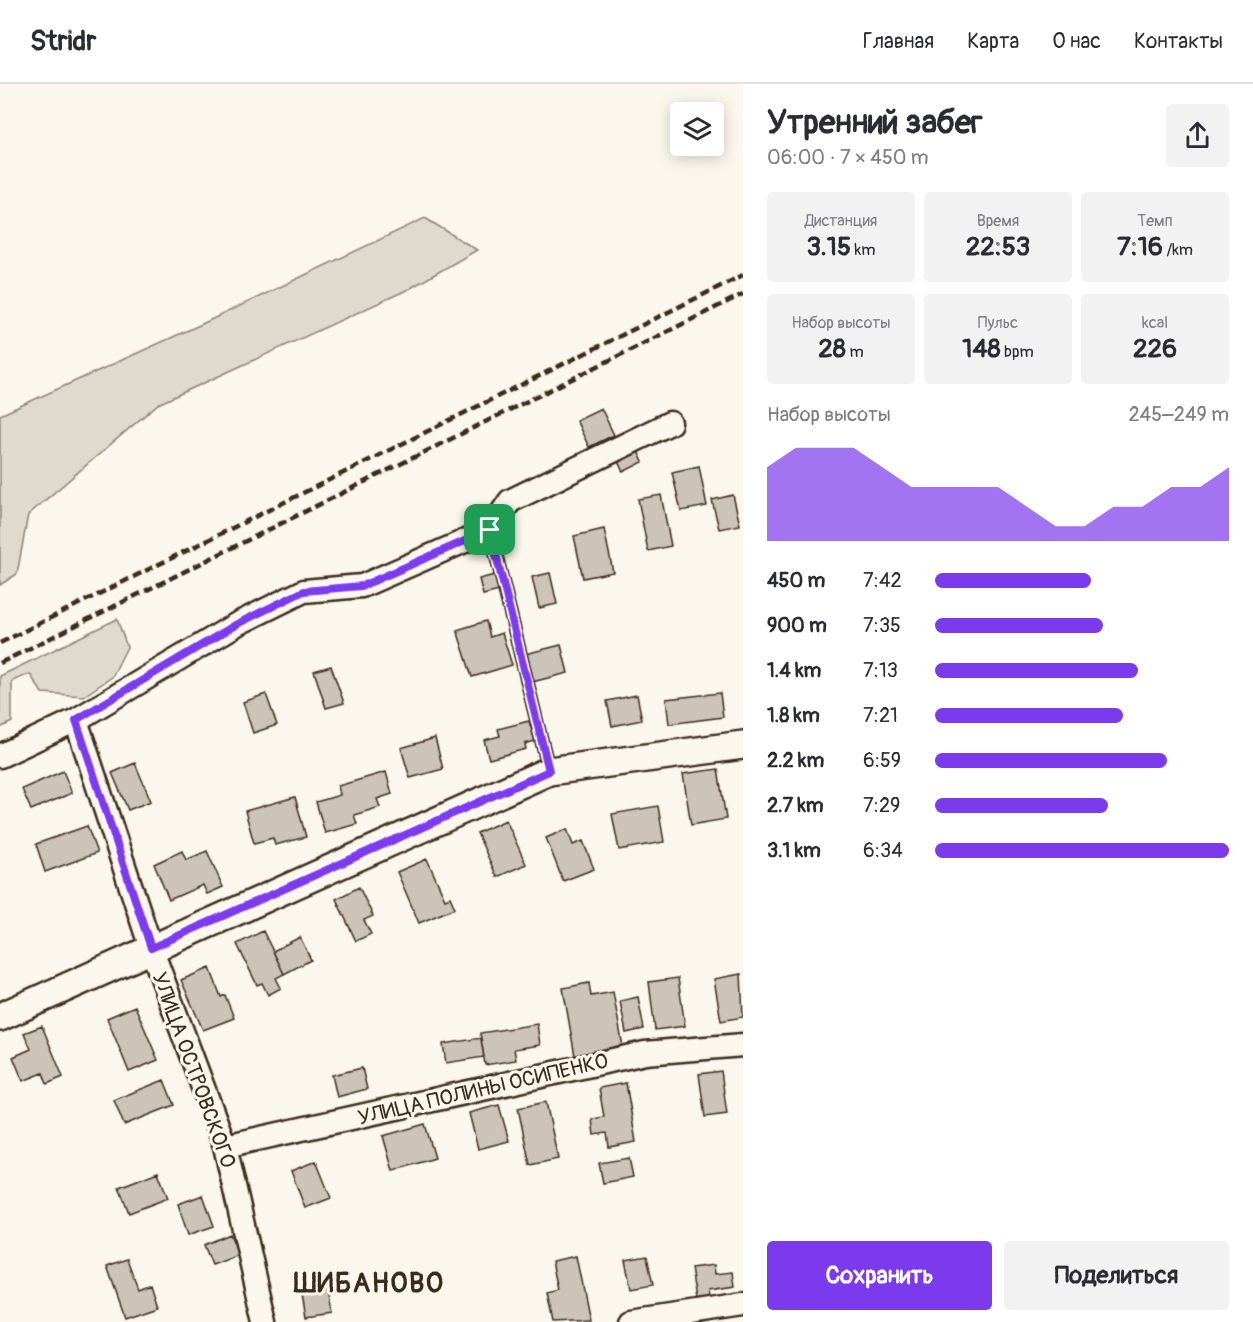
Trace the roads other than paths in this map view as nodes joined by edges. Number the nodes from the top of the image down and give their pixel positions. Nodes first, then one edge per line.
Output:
1 (670, 423) dead end
2 (490, 530) junction
3 (76, 720) junction
4 (743, 745) edge
5 (0, 756) edge
6 (549, 771) junction
7 (151, 948) junction
8 (0, 1017) edge
9 (743, 1045) edge
10 (225, 1146) junction
11 (743, 1305) edge
12 (266, 1322) edge
13 (631, 1322) edge

1 - 2 street
2 - 3 street
2 - 6 lane
3 - 5 street
3 - 7 street, УЛИЦА ОСТРОВСКОГО
4 - 6 street
6 - 7 street
7 - 8 street
7 - 10 street, УЛИЦА ОСТРОВСКОГО
9 - 10 street, УЛИЦА ПОЛИНЫ ОСИПЕНКО
10 - 12 street, УЛИЦА ОСТРОВСКОГО
11 - 13 street

